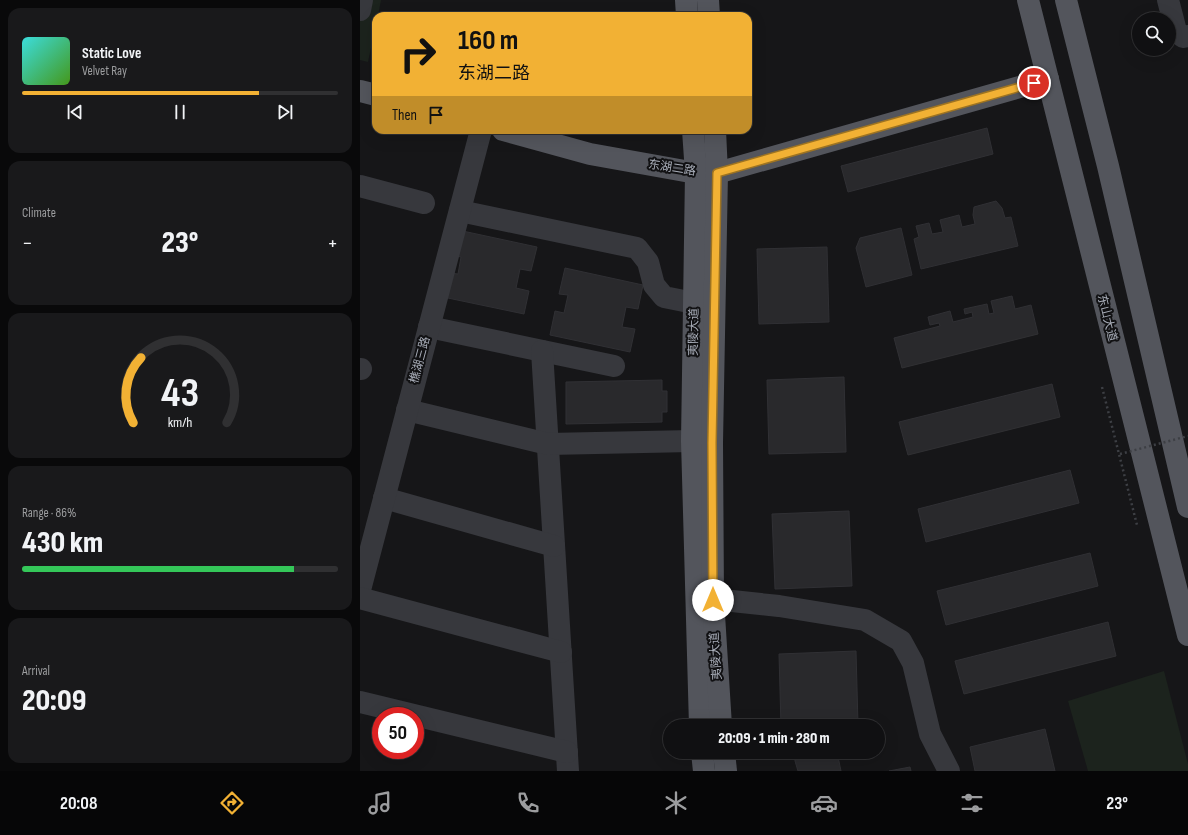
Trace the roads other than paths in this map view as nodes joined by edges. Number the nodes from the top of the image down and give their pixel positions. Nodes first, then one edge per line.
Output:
1 (362, 0) edge
2 (686, 0) edge
3 (708, 0) edge
4 (1028, 0) edge
5 (1066, 0) edge
6 (1168, 0) edge
7 (360, 10) edge
8 (687, 12) edge
9 (709, 12) edge
10 (1188, 36) edge
11 (1048, 80) junction
12 (360, 91) edge
13 (372, 94) edge
14 (480, 134) edge
15 (518, 134) edge
16 (693, 134) edge
17 (715, 134) edge
18 (696, 173) junction
19 (717, 173) junction
20 (360, 186) edge
21 (424, 203) dead end
22 (460, 210) junction
23 (694, 303) junction
24 (429, 327) junction
25 (542, 350) junction
26 (614, 366) dead end
27 (407, 410) junction
28 (692, 441) junction
29 (548, 444) junction
30 (384, 498) junction
31 (1188, 507) edge
32 (554, 546) junction
33 (360, 590) edge
34 (360, 598) edge
35 (713, 600) junction
36 (1188, 635) edge
37 (561, 652) junction
38 (360, 702) edge
39 (700, 719) edge
40 (721, 719) edge
41 (703, 759) edge
42 (725, 759) edge
43 (567, 762) edge
44 (704, 771) edge
45 (726, 771) edge
46 (949, 771) edge

1 - 7 street
2 - 8 main road
3 - 9 main road
4 - 11 main road, 东山大道
5 - 31 main road
6 - 10 street
11 - 19 main road, 东湖二路
11 - 36 main road, 东山大道
12 - 13 main road
14 - 22 street, 樵湖三路
15 - 18 main road, 东湖二路
16 - 18 main road, 夷陵大道
17 - 19 main road, 夷陵大道
18 - 19 main road, 东湖二路
18 - 23 main road, 夷陵大道
19 - 35 main road, 夷陵大道
20 - 21 street
22 - 23 street
22 - 24 street, 樵湖三路
23 - 28 main road, 夷陵大道
24 - 25 street
24 - 27 street, 樵湖三路
25 - 26 street
25 - 29 street
27 - 29 street
27 - 30 street, 樵湖三路
28 - 29 street
28 - 39 main road, 夷陵大道
29 - 32 street
30 - 32 street
30 - 33 street, 樵湖三路
32 - 37 street
34 - 37 street
35 - 40 main road, 夷陵大道
35 - 46 street
37 - 43 street
38 - 43 street
41 - 44 main road
42 - 45 main road

